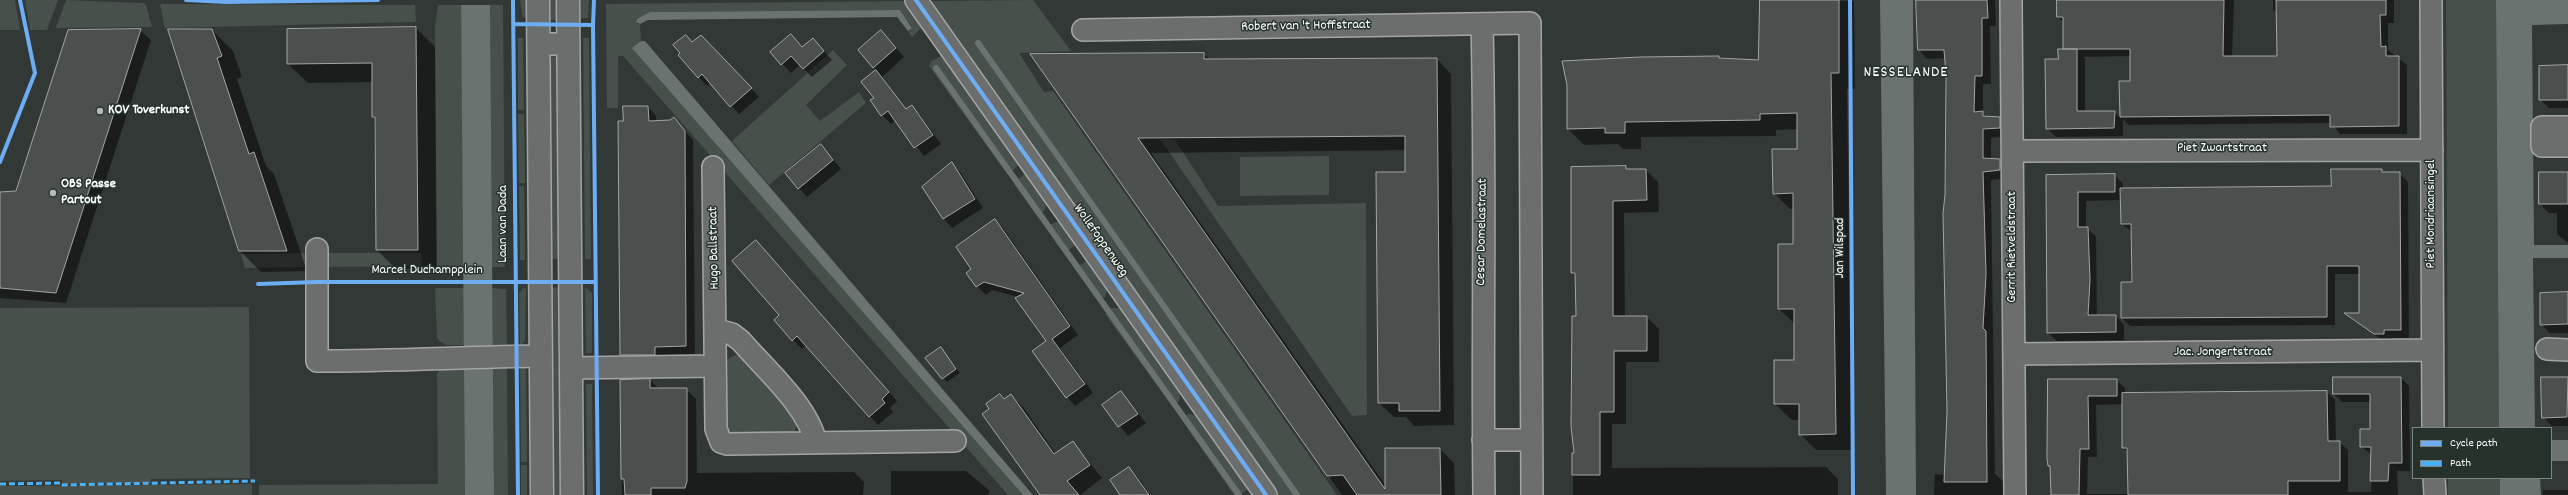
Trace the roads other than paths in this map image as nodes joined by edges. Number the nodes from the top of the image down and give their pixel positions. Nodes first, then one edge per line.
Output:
1 (538, 0) edge
2 (568, 0) edge
3 (916, 0) edge
4 (2012, 0) edge
5 (2431, 0) edge
6 (1482, 24) junction
7 (1083, 30) dead end
8 (539, 44) junction
9 (569, 44) junction
10 (2568, 127) edge
11 (2568, 146) edge
12 (2432, 150) junction
13 (2012, 151) junction
14 (713, 167) dead end
15 (317, 250) dead end
16 (717, 330) junction
17 (2547, 349) dead end
18 (2432, 350) junction
19 (2568, 350) edge
20 (2014, 354) junction
21 (541, 356) junction
22 (715, 366) junction
23 (571, 368) junction
24 (2433, 427) edge
25 (1483, 440) junction
26 (1530, 440) junction
27 (955, 441) dead end
28 (816, 442) junction
29 (2434, 479) edge
30 (542, 495) edge
31 (572, 495) edge
32 (1266, 495) edge
33 (1484, 495) edge
34 (1532, 495) edge
35 (2015, 495) edge
36 (2435, 495) edge

1 - 8 street
2 - 9 street
3 - 32 street, Wollefoppenweg
4 - 13 street, Gerrit Rietveldstraat
5 - 12 street, Piet Mondriaansingel
6 - 7 street, Robert van 't Hoffstraat
6 - 25 street, Cesar Domelastraat
6 - 26 street, Robert van 't Hoffstraat
8 - 9 street
8 - 21 street
9 - 23 street
10 - 11 street
12 - 13 street, Piet Zwartstraat
12 - 18 street, Piet Mondriaansingel
13 - 20 street, Gerrit Rietveldstraat
14 - 16 street, Hugo Ballstraat
15 - 21 street
16 - 22 street, Hugo Ballstraat
16 - 28 street
17 - 19 street
18 - 20 street, Jac. Jongertstraat
18 - 24 street, Piet Mondriaansingel
20 - 35 street, Gerrit Rietveldstraat
21 - 30 street
22 - 23 street
22 - 28 street, Hugo Ballstraat
23 - 31 street
25 - 26 street
25 - 33 street, Cesar Domelastraat
26 - 34 street
27 - 28 street, Hugo Ballstraat
29 - 36 street

